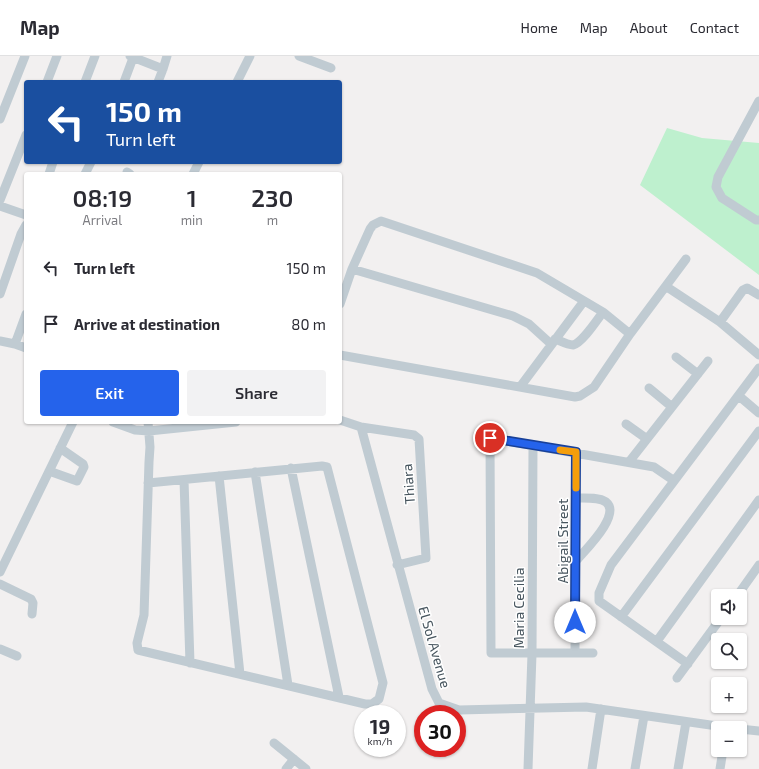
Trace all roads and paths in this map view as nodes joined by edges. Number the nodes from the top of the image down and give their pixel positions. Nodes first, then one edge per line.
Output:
1 (25, 56) edge
2 (57, 56) edge
3 (95, 56) edge
4 (167, 56) edge
5 (250, 56) edge
6 (299, 56) edge
7 (132, 57) edge
8 (331, 68) dead end
9 (163, 69) junction
10 (48, 80) edge
11 (86, 80) edge
12 (125, 80) edge
13 (159, 80) edge
14 (238, 80) edge
15 (759, 101) edge
16 (0, 119) edge
17 (24, 140) edge
18 (0, 200) edge
19 (0, 206) edge
20 (24, 214) edge
21 (759, 220) edge
22 (24, 229) edge
23 (686, 259) dead end
24 (352, 268) junction
25 (667, 287) junction
26 (0, 294) edge
27 (759, 295) edge
28 (342, 298) edge
29 (584, 301) junction
30 (603, 312) junction
31 (24, 319) edge
32 (720, 322) junction
33 (630, 334) junction
34 (0, 341) edge
35 (553, 341) junction
36 (15, 344) junction
37 (24, 347) edge
38 (342, 355) edge
39 (759, 355) edge
40 (676, 357) dead end
41 (708, 361) dead end
42 (759, 368) edge
43 (698, 374) junction
44 (520, 387) junction
45 (649, 388) dead end
46 (739, 396) junction
47 (672, 407) junction
48 (759, 413) edge
49 (342, 421) edge
50 (72, 424) edge
51 (124, 424) edge
52 (192, 424) edge
53 (626, 424) dead end
54 (149, 426) edge
55 (361, 426) junction
56 (759, 431) edge
57 (647, 439) junction
58 (533, 446) junction
59 (60, 448) junction
60 (576, 452) junction
61 (629, 462) junction
62 (291, 468) junction
63 (49, 471) junction
64 (255, 472) junction
65 (219, 476) junction
66 (184, 480) junction
67 (673, 480) junction
68 (148, 483) junction
69 (576, 498) junction
70 (759, 500) edge
71 (576, 561) junction
72 (397, 565) junction
73 (759, 565) edge
74 (0, 572) edge
75 (0, 584) edge
76 (742, 589) edge
77 (32, 614) dead end
78 (621, 617) junction
79 (716, 625) edge
80 (657, 641) junction
81 (0, 648) edge
82 (575, 653) junction
83 (593, 653) dead end
84 (532, 654) junction
85 (17, 656) dead end
86 (190, 662) junction
87 (688, 664) junction
88 (240, 674) junction
89 (676, 678) dead end
90 (288, 685) junction
91 (339, 697) junction
92 (531, 707) junction
93 (601, 709) junction
94 (644, 716) junction
95 (686, 722) junction
96 (711, 726) edge
97 (747, 730) edge
98 (759, 731) edge
99 (274, 743) dead end
100 (722, 757) edge
101 (294, 759) junction
102 (286, 769) edge
103 (306, 769) edge
104 (528, 769) edge
105 (592, 769) edge
106 (635, 769) edge
107 (678, 769) edge
108 (720, 769) edge

1 - 16 street
2 - 10 street
3 - 11 street
4 - 9 street
5 - 14 street
6 - 8 street
7 - 9 street
7 - 12 street
9 - 13 street
15 - 21 street
17 - 18 street
19 - 20 street
22 - 26 street
23 - 25 street
24 - 28 street
24 - 29 street
24 - 35 street
25 - 32 street
25 - 33 street
27 - 32 street
29 - 30 street
29 - 35 street
30 - 33 street
30 - 35 street
31 - 36 street
32 - 39 street
33 - 44 street
34 - 36 street
35 - 44 street
36 - 37 street
38 - 44 street
40 - 43 street
41 - 43 street
42 - 46 street
43 - 47 street
45 - 47 street
46 - 48 street
46 - 67 street
47 - 57 street
49 - 55 street
50 - 59 street
51 - 54 street
52 - 54 street
53 - 57 street
54 - 68 street
55 - 72 street, El Sol Avenue
55 - 72 street, Thiara
56 - 78 street
57 - 61 street
58 - 60 street
58 - 84 street, Maria Cecilia
58 - 84 street
59 - 63 street
59 - 63 street
60 - 61 street
60 - 69 street, Abigail Street
61 - 67 street
62 - 64 street
62 - 91 street
62 - 91 street
63 - 74 street
64 - 65 street
64 - 90 street
65 - 66 street
65 - 88 street
66 - 68 street
66 - 86 street
67 - 78 street
68 - 86 street
69 - 71 street, Abigail Street
69 - 71 street
70 - 80 street
71 - 82 street, Abigail Street
72 - 92 street, El Sol Avenue
73 - 76 street
75 - 77 street
78 - 80 street
79 - 87 street
80 - 87 street
81 - 85 street
82 - 83 street
82 - 84 street
84 - 92 street, Maria Cecilia
86 - 88 street
87 - 89 street
88 - 90 street
90 - 91 street
92 - 93 street, El Sol Avenue
92 - 104 street, Maria Cecilia
93 - 94 street, El Sol Avenue
93 - 105 street
94 - 95 street, El Sol Avenue
94 - 106 street
95 - 96 street, El Sol Avenue
95 - 107 street
97 - 98 street
99 - 101 street
100 - 108 street
101 - 102 street
101 - 103 street

